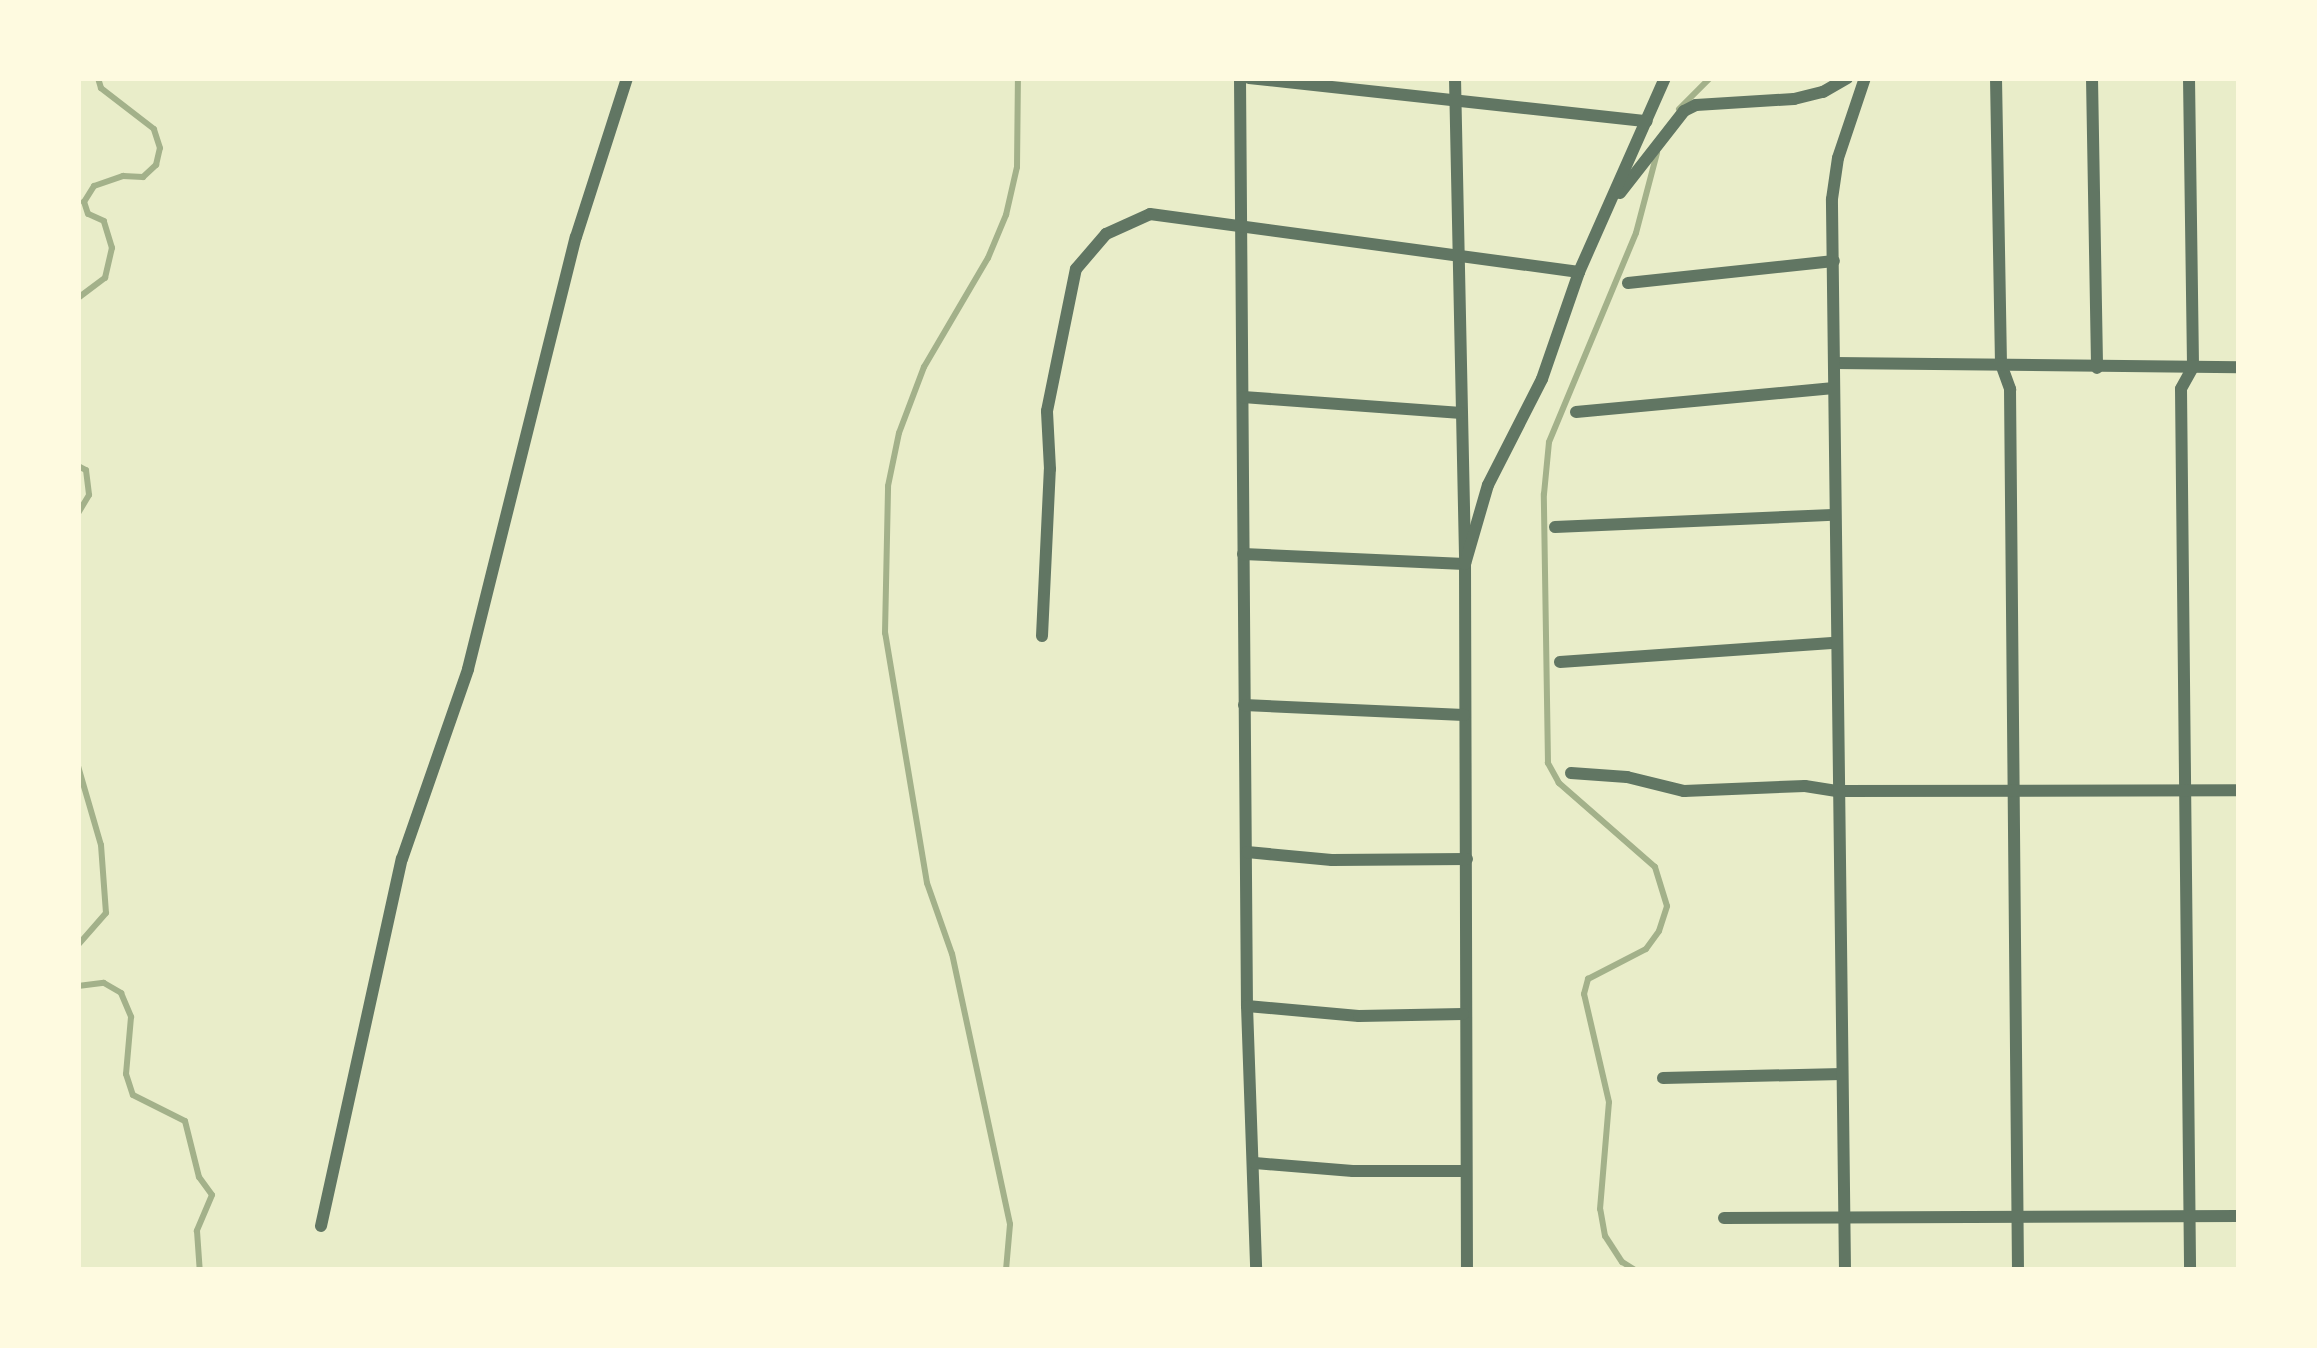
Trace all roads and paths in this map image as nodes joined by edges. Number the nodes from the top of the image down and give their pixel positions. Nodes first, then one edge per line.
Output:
1 (627, 78) edge
2 (1244, 78) edge
3 (1455, 78) edge
4 (1665, 78) edge
5 (1847, 78) edge
6 (1865, 78) edge
7 (1996, 78) edge
8 (2092, 78) edge
9 (2188, 78) edge
10 (1455, 100) junction
11 (1647, 121) junction
12 (1608, 208) junction
13 (1238, 227) junction
14 (1459, 254) junction
15 (1834, 261) junction
16 (1579, 272) junction
17 (1628, 283) dead end
18 (1834, 363) junction
19 (2001, 364) junction
20 (2193, 367) junction
21 (2239, 367) edge
22 (2097, 368) junction
23 (1834, 388) junction
24 (1243, 397) junction
25 (1576, 412) dead end
26 (1461, 413) junction
27 (1833, 515) junction
28 (1555, 527) dead end
29 (1243, 554) junction
30 (1465, 564) junction
31 (1042, 636) dead end
32 (1835, 643) junction
33 (1561, 662) dead end
34 (1244, 704) junction
35 (1465, 715) junction
36 (1570, 773) dead end
37 (2239, 790) edge
38 (1837, 791) junction
39 (2183, 791) junction
40 (2013, 792) junction
41 (1247, 852) junction
42 (1466, 859) junction
43 (1247, 1006) junction
44 (1463, 1014) junction
45 (1842, 1075) junction
46 (1663, 1078) dead end
47 (1255, 1163) junction
48 (1465, 1171) junction
49 (2017, 1216) junction
50 (2239, 1216) edge
51 (2188, 1217) junction
52 (1724, 1218) dead end
53 (1844, 1218) junction
54 (321, 1226) dead end
55 (1256, 1270) edge
56 (1467, 1270) edge
57 (1845, 1270) edge
58 (2018, 1270) edge
59 (2190, 1270) edge

1 - 54 street
2 - 10 street
2 - 13 street
3 - 10 street
4 - 11 street
5 - 12 street
6 - 15 street
7 - 19 street
8 - 22 street
9 - 20 street
10 - 11 street
10 - 14 street
11 - 12 street
12 - 16 street
13 - 14 street
13 - 24 street
13 - 31 street
14 - 16 street
14 - 26 street
15 - 17 street
15 - 18 street
16 - 30 street
18 - 19 street
18 - 23 street
19 - 22 street
19 - 40 street
20 - 21 street
20 - 22 street
20 - 39 street
23 - 25 street
23 - 27 street
24 - 26 street
24 - 29 street
26 - 30 street
27 - 28 street
27 - 32 street
29 - 30 street
29 - 34 street
30 - 35 street
32 - 33 street
32 - 38 street
34 - 35 street
34 - 41 street
35 - 42 street
36 - 38 street
37 - 39 street
38 - 40 street
38 - 45 street
39 - 40 street
39 - 51 street
40 - 49 street
41 - 42 street
41 - 43 street
42 - 44 street
43 - 44 street
43 - 47 street
44 - 48 street
45 - 46 street
45 - 53 street
47 - 48 street
47 - 55 street
48 - 56 street
49 - 51 street
49 - 53 street
49 - 58 street
50 - 51 street
51 - 59 street
52 - 53 street
53 - 57 street

